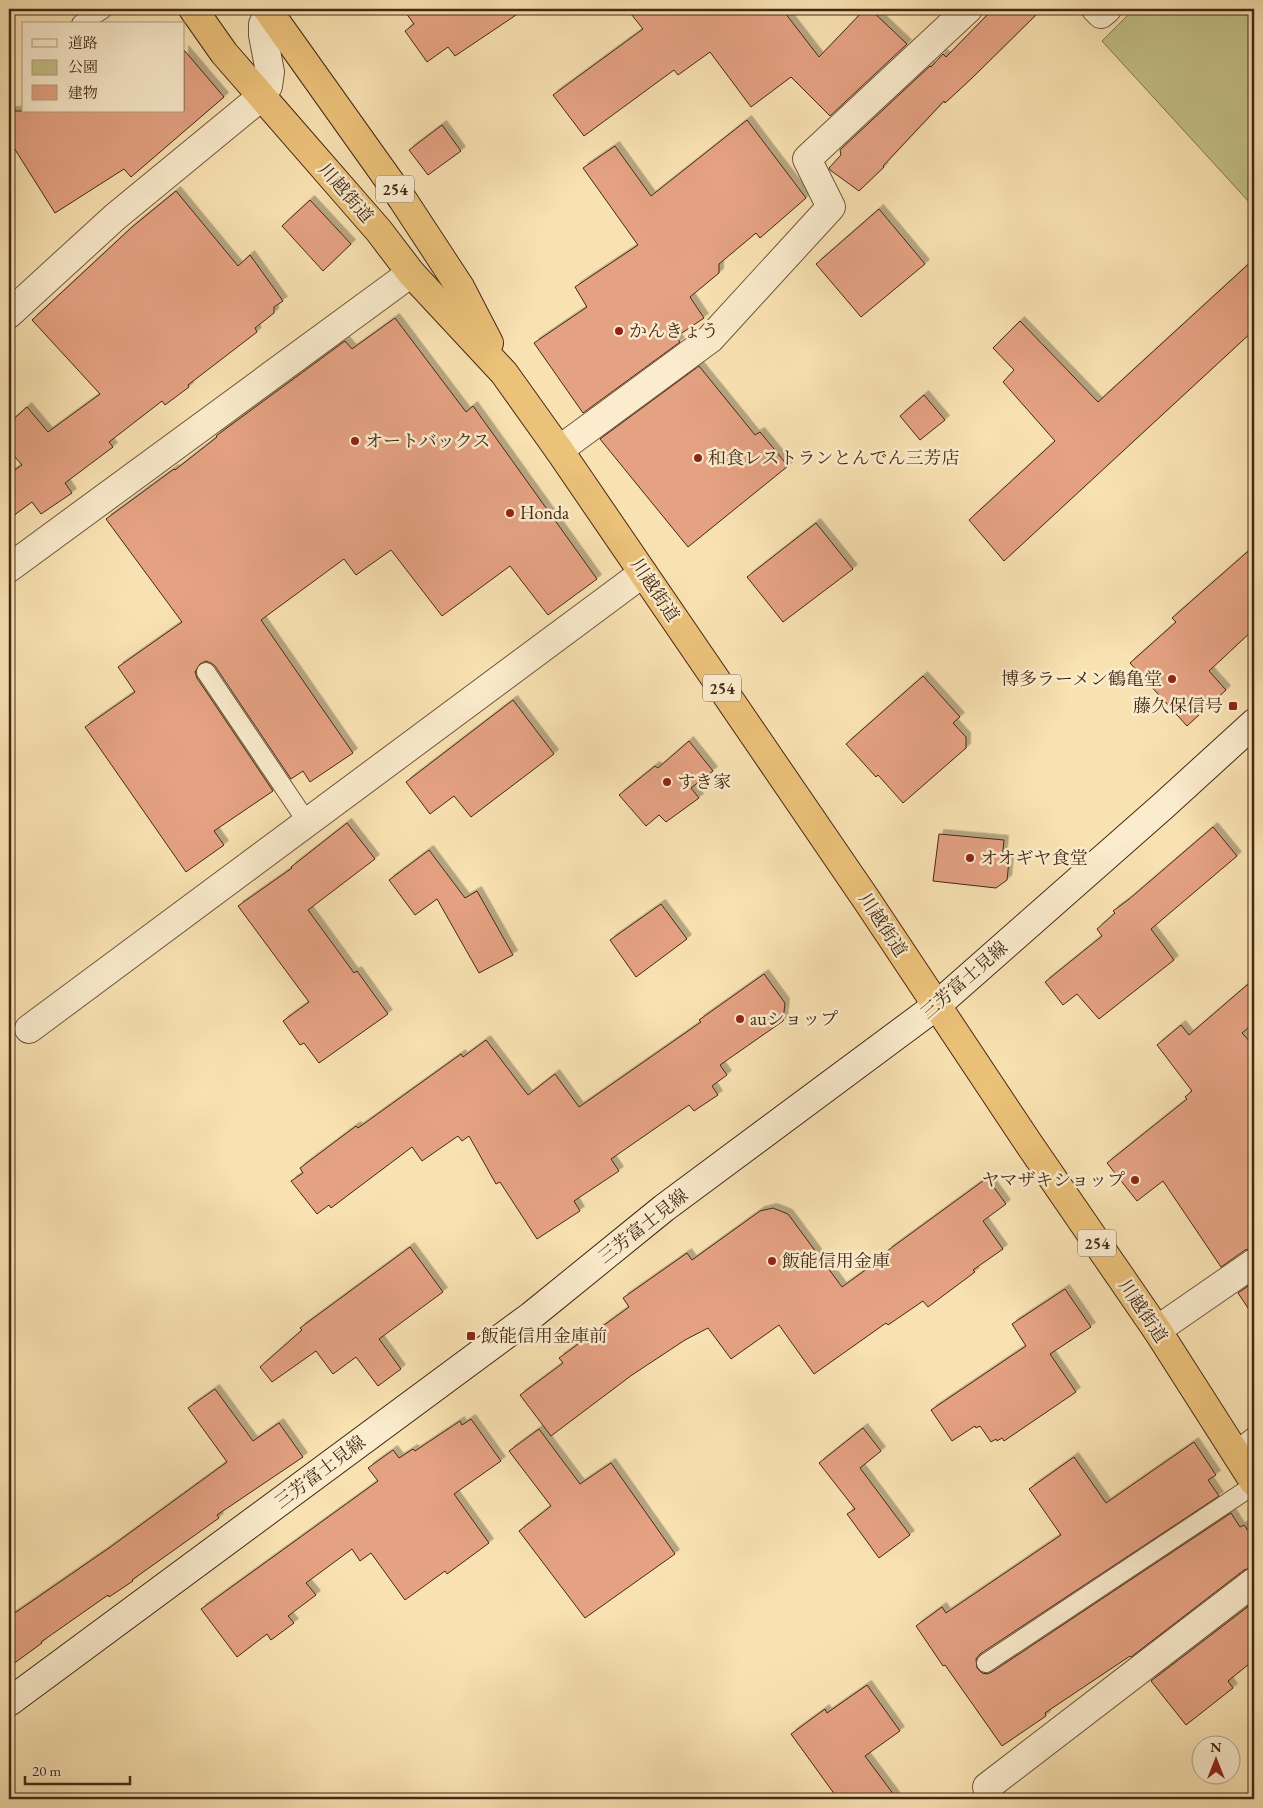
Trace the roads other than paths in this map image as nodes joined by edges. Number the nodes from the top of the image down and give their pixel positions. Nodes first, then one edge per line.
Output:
1 (103, 9) edge
2 (192, 9) edge
3 (968, 9) edge
4 (1096, 9) edge
5 (1107, 9) edge
6 (271, 10) edge
7 (84, 22) edge
8 (262, 96) junction
9 (411, 273) junction
10 (9, 314) edge
11 (504, 373) junction
12 (559, 450) junction
13 (9, 568) edge
14 (643, 572) junction
15 (206, 672) dead end
16 (1254, 723) edge
17 (307, 822) junction
18 (936, 1006) junction
19 (29, 1029) dead end
20 (1254, 1263) edge
21 (1157, 1330) junction
22 (1245, 1444) edge
23 (1254, 1484) edge
24 (1254, 1582) edge
25 (986, 1663) dead end
26 (9, 1702) edge
27 (987, 1787) dead end

1 - 7 lane
2 - 8 highway, 川越街道 / 254
3 - 12 street
4 - 5 street
6 - 8 street
6 - 11 highway, 川越街道 / 254
8 - 9 highway, 川越街道 / 254
8 - 10 street
9 - 11 highway, 川越街道 / 254
9 - 13 street
11 - 12 highway, 川越街道 / 254
12 - 14 highway, 川越街道 / 254
14 - 17 street
14 - 18 highway, 川越街道 / 254
15 - 17 lane
16 - 18 street, 三芳富士見線
17 - 19 street
18 - 21 highway, 川越街道 / 254
18 - 26 street, 三芳富士見線
20 - 21 street
21 - 22 highway, 川越街道 / 254
22 - 23 highway, 川越街道 / 254
23 - 25 lane
24 - 27 street

